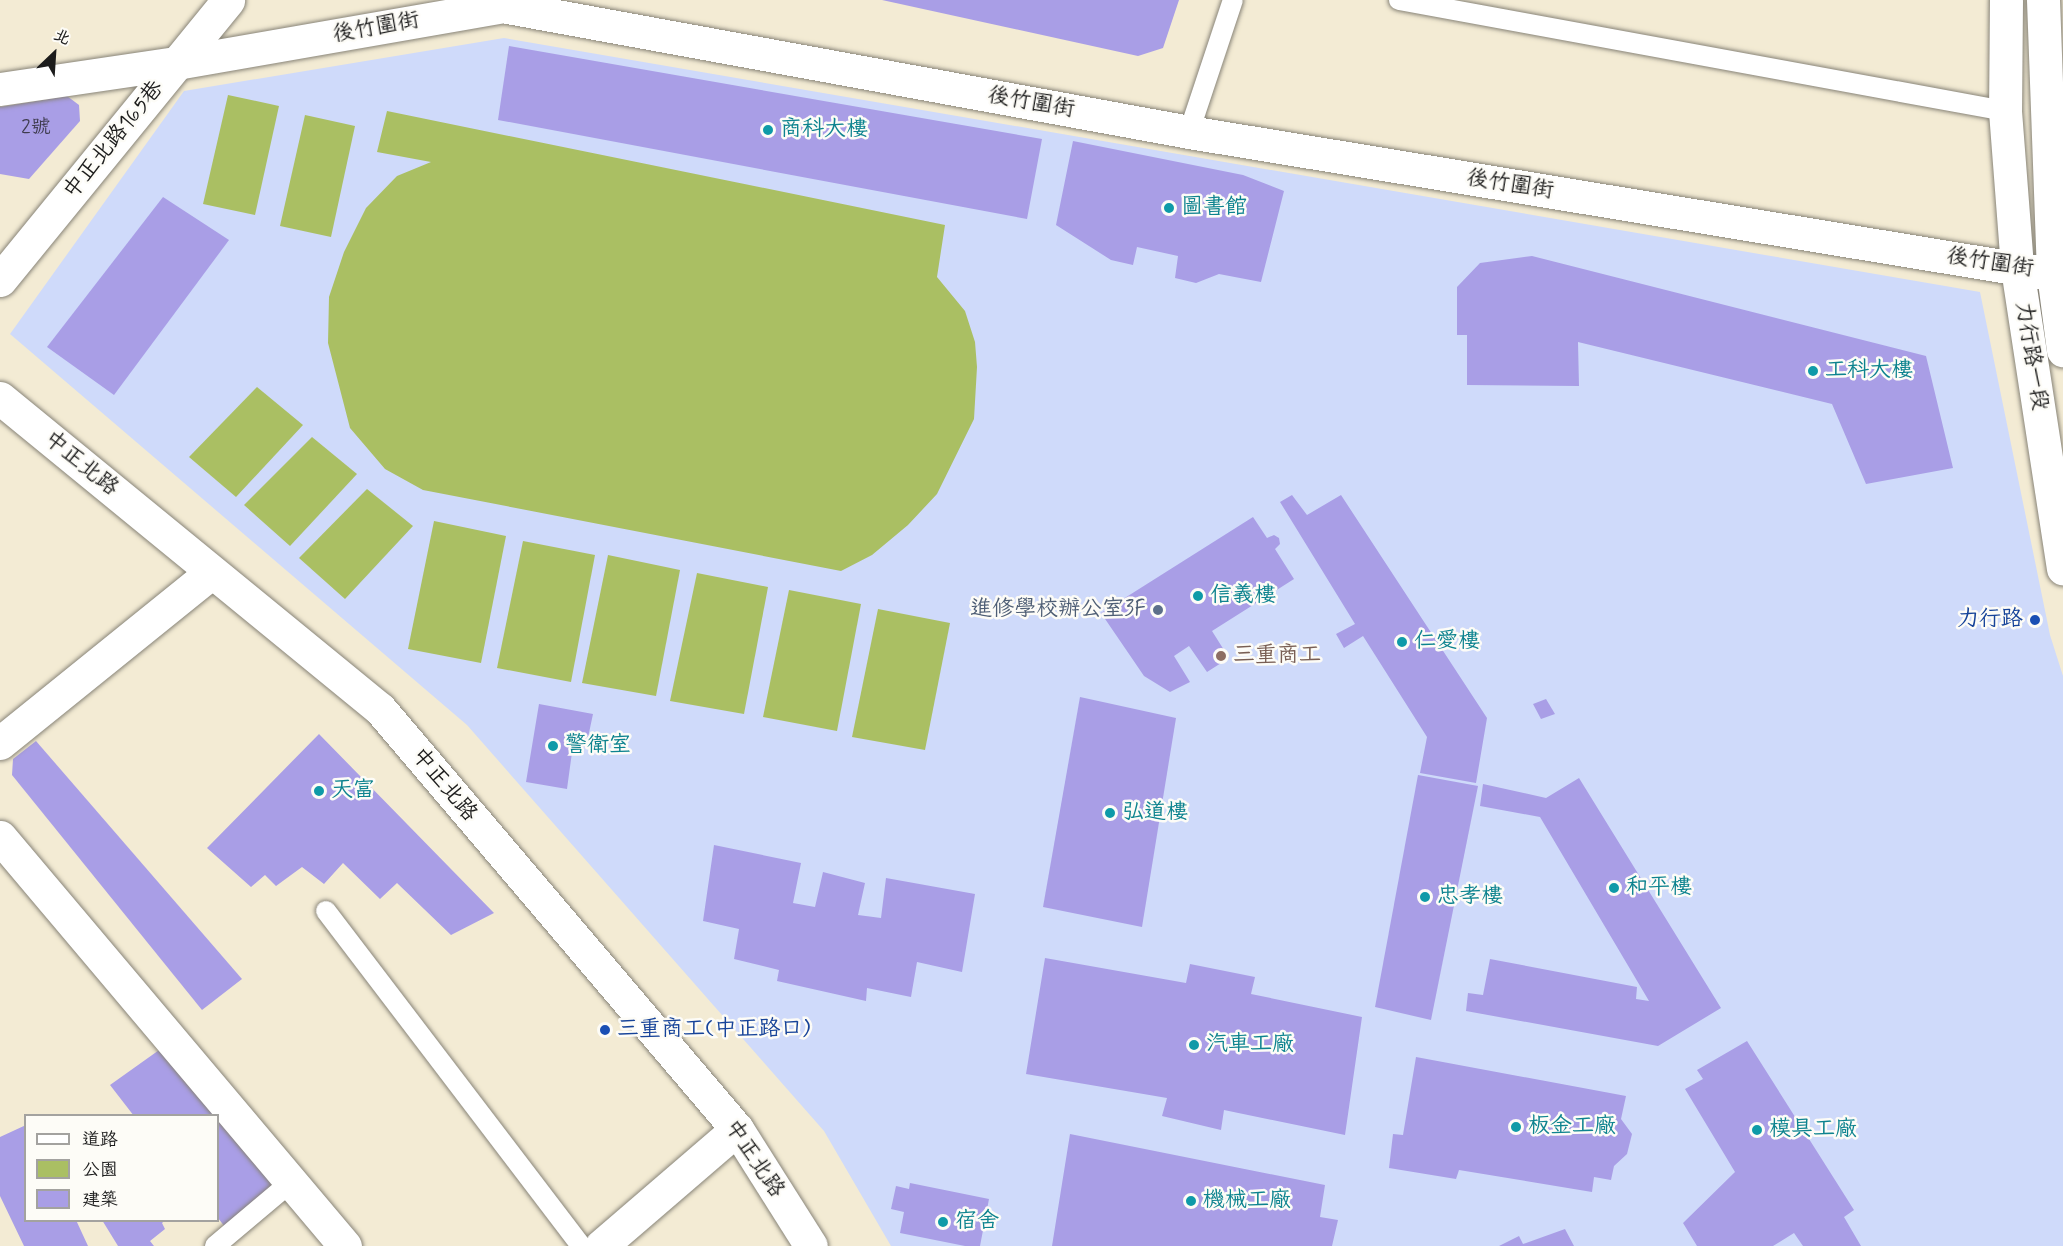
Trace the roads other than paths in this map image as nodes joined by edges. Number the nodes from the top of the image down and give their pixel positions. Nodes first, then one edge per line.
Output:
1 (228, 0) edge
2 (1233, 0) edge
3 (1399, 0) edge
4 (2006, 0) edge
5 (2043, 0) edge
6 (177, 63) junction
7 (0, 89) edge
8 (2005, 111) junction
9 (1189, 132) junction
10 (2017, 268) junction
11 (2058, 275) edge
12 (0, 280) edge
13 (2063, 350) edge
14 (0, 398) edge
15 (2063, 568) edge
16 (212, 572) junction
17 (4, 733) edge
18 (0, 837) edge
19 (326, 911) dead end
20 (737, 1129) junction
21 (291, 1182) junction
22 (215, 1246) edge
23 (345, 1246) edge
24 (581, 1246) edge
25 (601, 1246) edge
26 (811, 1246) edge

1 - 6 street, 中正北路165巷
2 - 9 lane
3 - 8 lane
4 - 8 street, 力行路一段
5 - 11 street, 力行路一段
6 - 7 street, 後竹圍街
6 - 9 street, 後竹圍街
6 - 12 street, 中正北路165巷
8 - 10 street, 力行路一段
9 - 10 street, 後竹圍街
10 - 11 street, 後竹圍街
10 - 15 street, 力行路一段
11 - 13 street, 力行路一段
14 - 16 street, 中正北路
16 - 17 street
16 - 20 street, 中正北路
18 - 21 street
19 - 24 lane
20 - 25 street
20 - 26 street, 中正北路
21 - 22 lane
21 - 23 street

